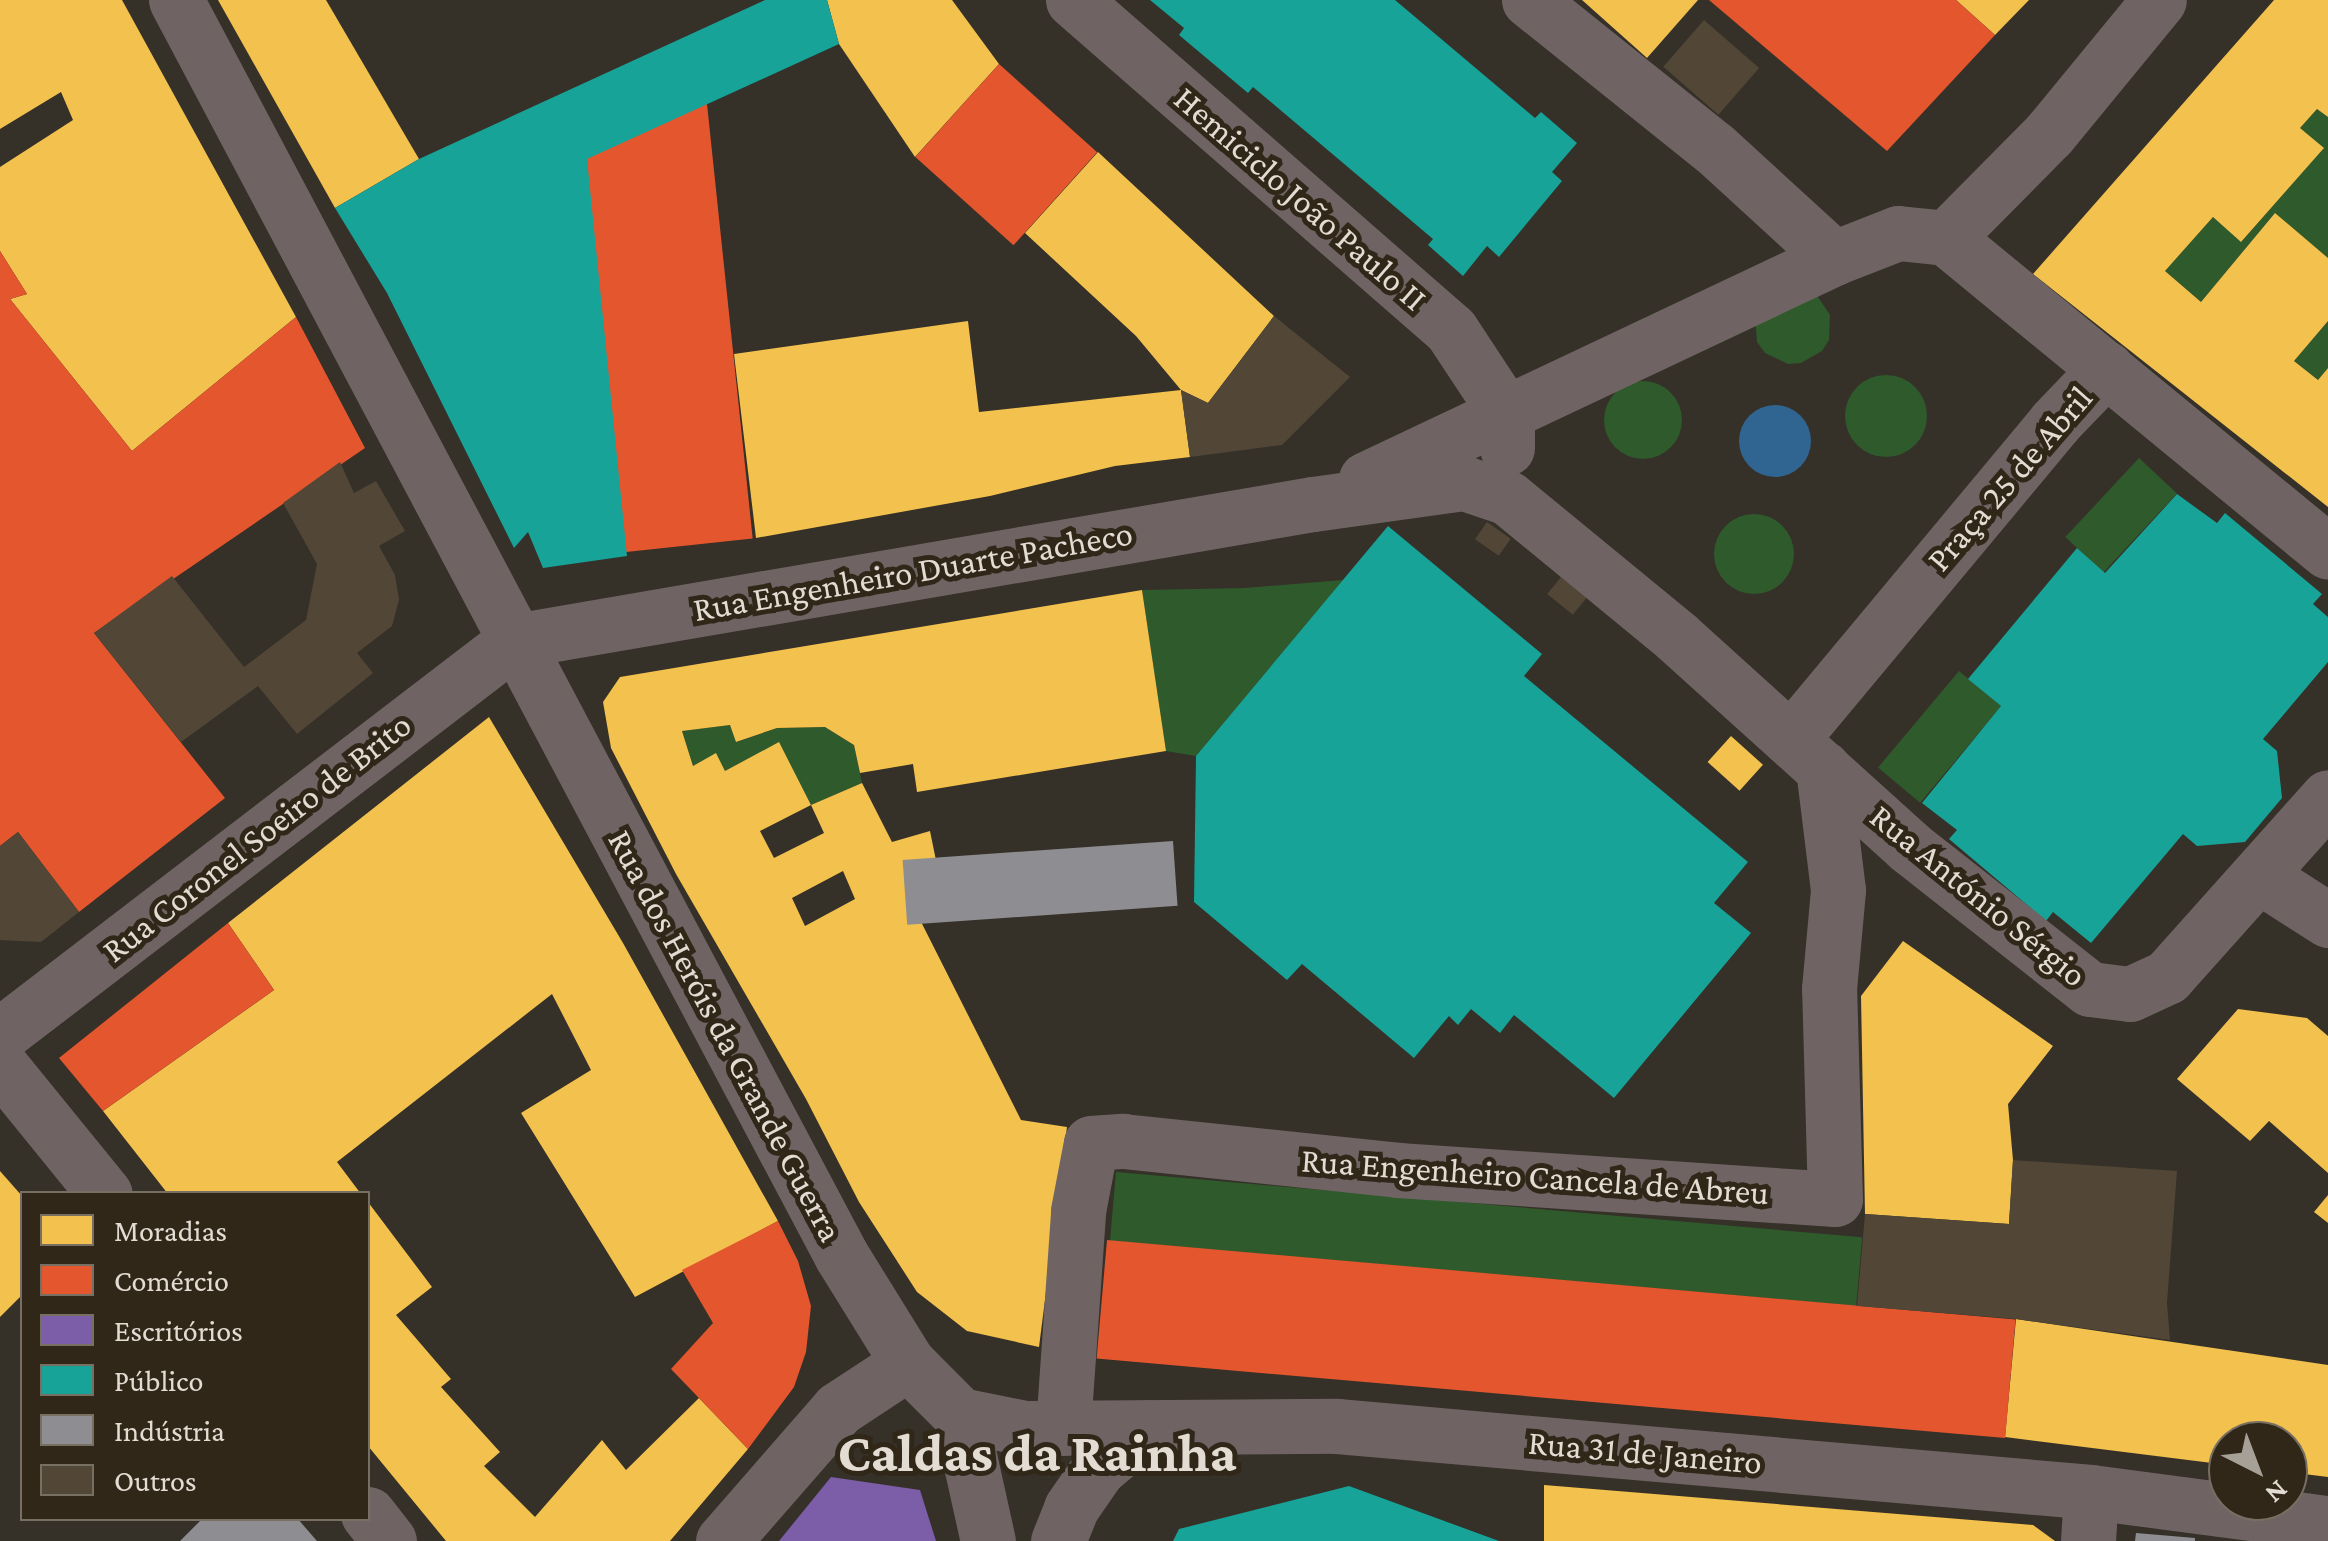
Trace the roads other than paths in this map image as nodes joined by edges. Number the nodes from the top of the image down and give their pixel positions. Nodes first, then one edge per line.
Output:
1 (176, 0) edge
2 (1073, 0) edge
3 (1529, 0) edge
4 (2160, 0) edge
5 (1922, 236) junction
6 (1834, 258) junction
7 (2106, 369) junction
8 (1507, 415) junction
9 (1508, 498) junction
10 (1314, 504) junction
11 (2328, 552) edge
12 (514, 641) junction
13 (1807, 753) junction
14 (2310, 831) edge
15 (2328, 920) edge
16 (0, 1036) edge
17 (0, 1065) edge
18 (103, 1191) edge
19 (908, 1363) junction
20 (960, 1415) junction
21 (1063, 1428) junction
22 (1148, 1428) junction
23 (370, 1517) edge
24 (2089, 1517) edge
25 (2328, 1523) edge
26 (389, 1541) edge
27 (723, 1541) edge
28 (988, 1541) edge
29 (1058, 1541) edge

1 - 12 street, Rua dos Heróis da Grande Guerra
2 - 8 street, Hemiciclo João Paulo II
3 - 6 street
4 - 5 street
5 - 6 street
5 - 7 street, Praça 25 de Abril
6 - 8 street
7 - 11 street
7 - 13 street, Praça 25 de Abril
8 - 9 street
8 - 10 street
9 - 10 street
9 - 13 street
10 - 12 street, Rua Engenheiro Duarte Pacheco
12 - 16 street, Rua Coronel Soeiro de Brito
12 - 19 street, Rua dos Heróis da Grande Guerra
13 - 14 street, Rua António Sérgio
13 - 21 street, Rua Engenheiro Cancela de Abreu
14 - 15 street, Rua António Sérgio
17 - 18 street
19 - 20 street, Rua dos Heróis da Grande Guerra
19 - 27 street
20 - 21 street, Rua 31 de Janeiro
20 - 28 street
21 - 22 street, Rua 31 de Janeiro
22 - 24 street, Rua 31 de Janeiro
22 - 29 street
23 - 26 street
24 - 25 street, Rua 31 de Janeiro

